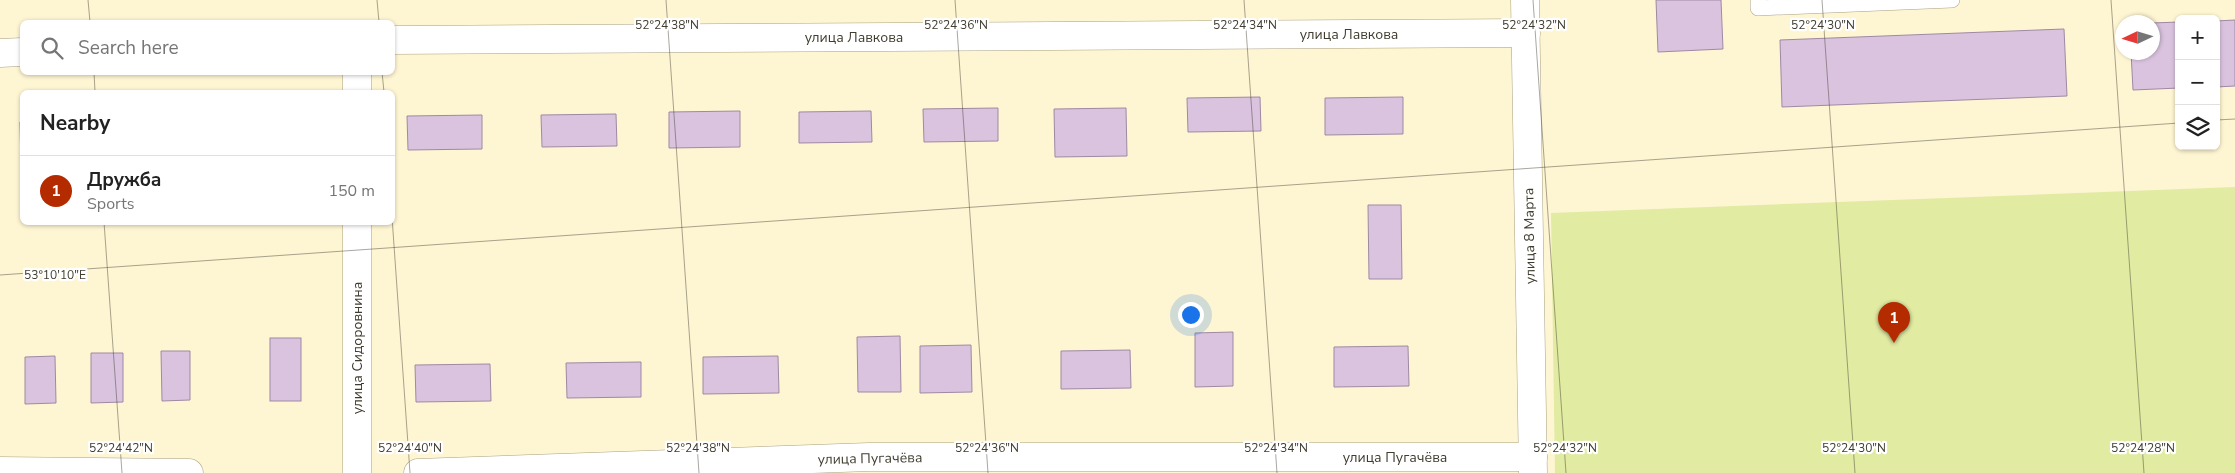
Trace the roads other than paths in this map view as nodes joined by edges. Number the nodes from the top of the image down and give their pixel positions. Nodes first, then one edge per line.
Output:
1 (1525, 0) edge
2 (1758, 0) edge
3 (1952, 0) edge
4 (1526, 33) junction
5 (395, 40) edge
6 (20, 52) edge
7 (0, 53) edge
8 (357, 75) edge
9 (357, 90) edge
10 (357, 225) edge
11 (1533, 465) edge
12 (0, 470) edge
13 (189, 473) edge
14 (357, 473) edge
15 (418, 473) edge

1 - 4 street, улица 8 Марта
2 - 3 lane
4 - 5 street, улица Лавкова
4 - 11 street, улица 8 Марта
6 - 7 street
8 - 9 street
10 - 14 street, улица Сидоровнина
11 - 15 street, улица Пугачёва
12 - 13 street

